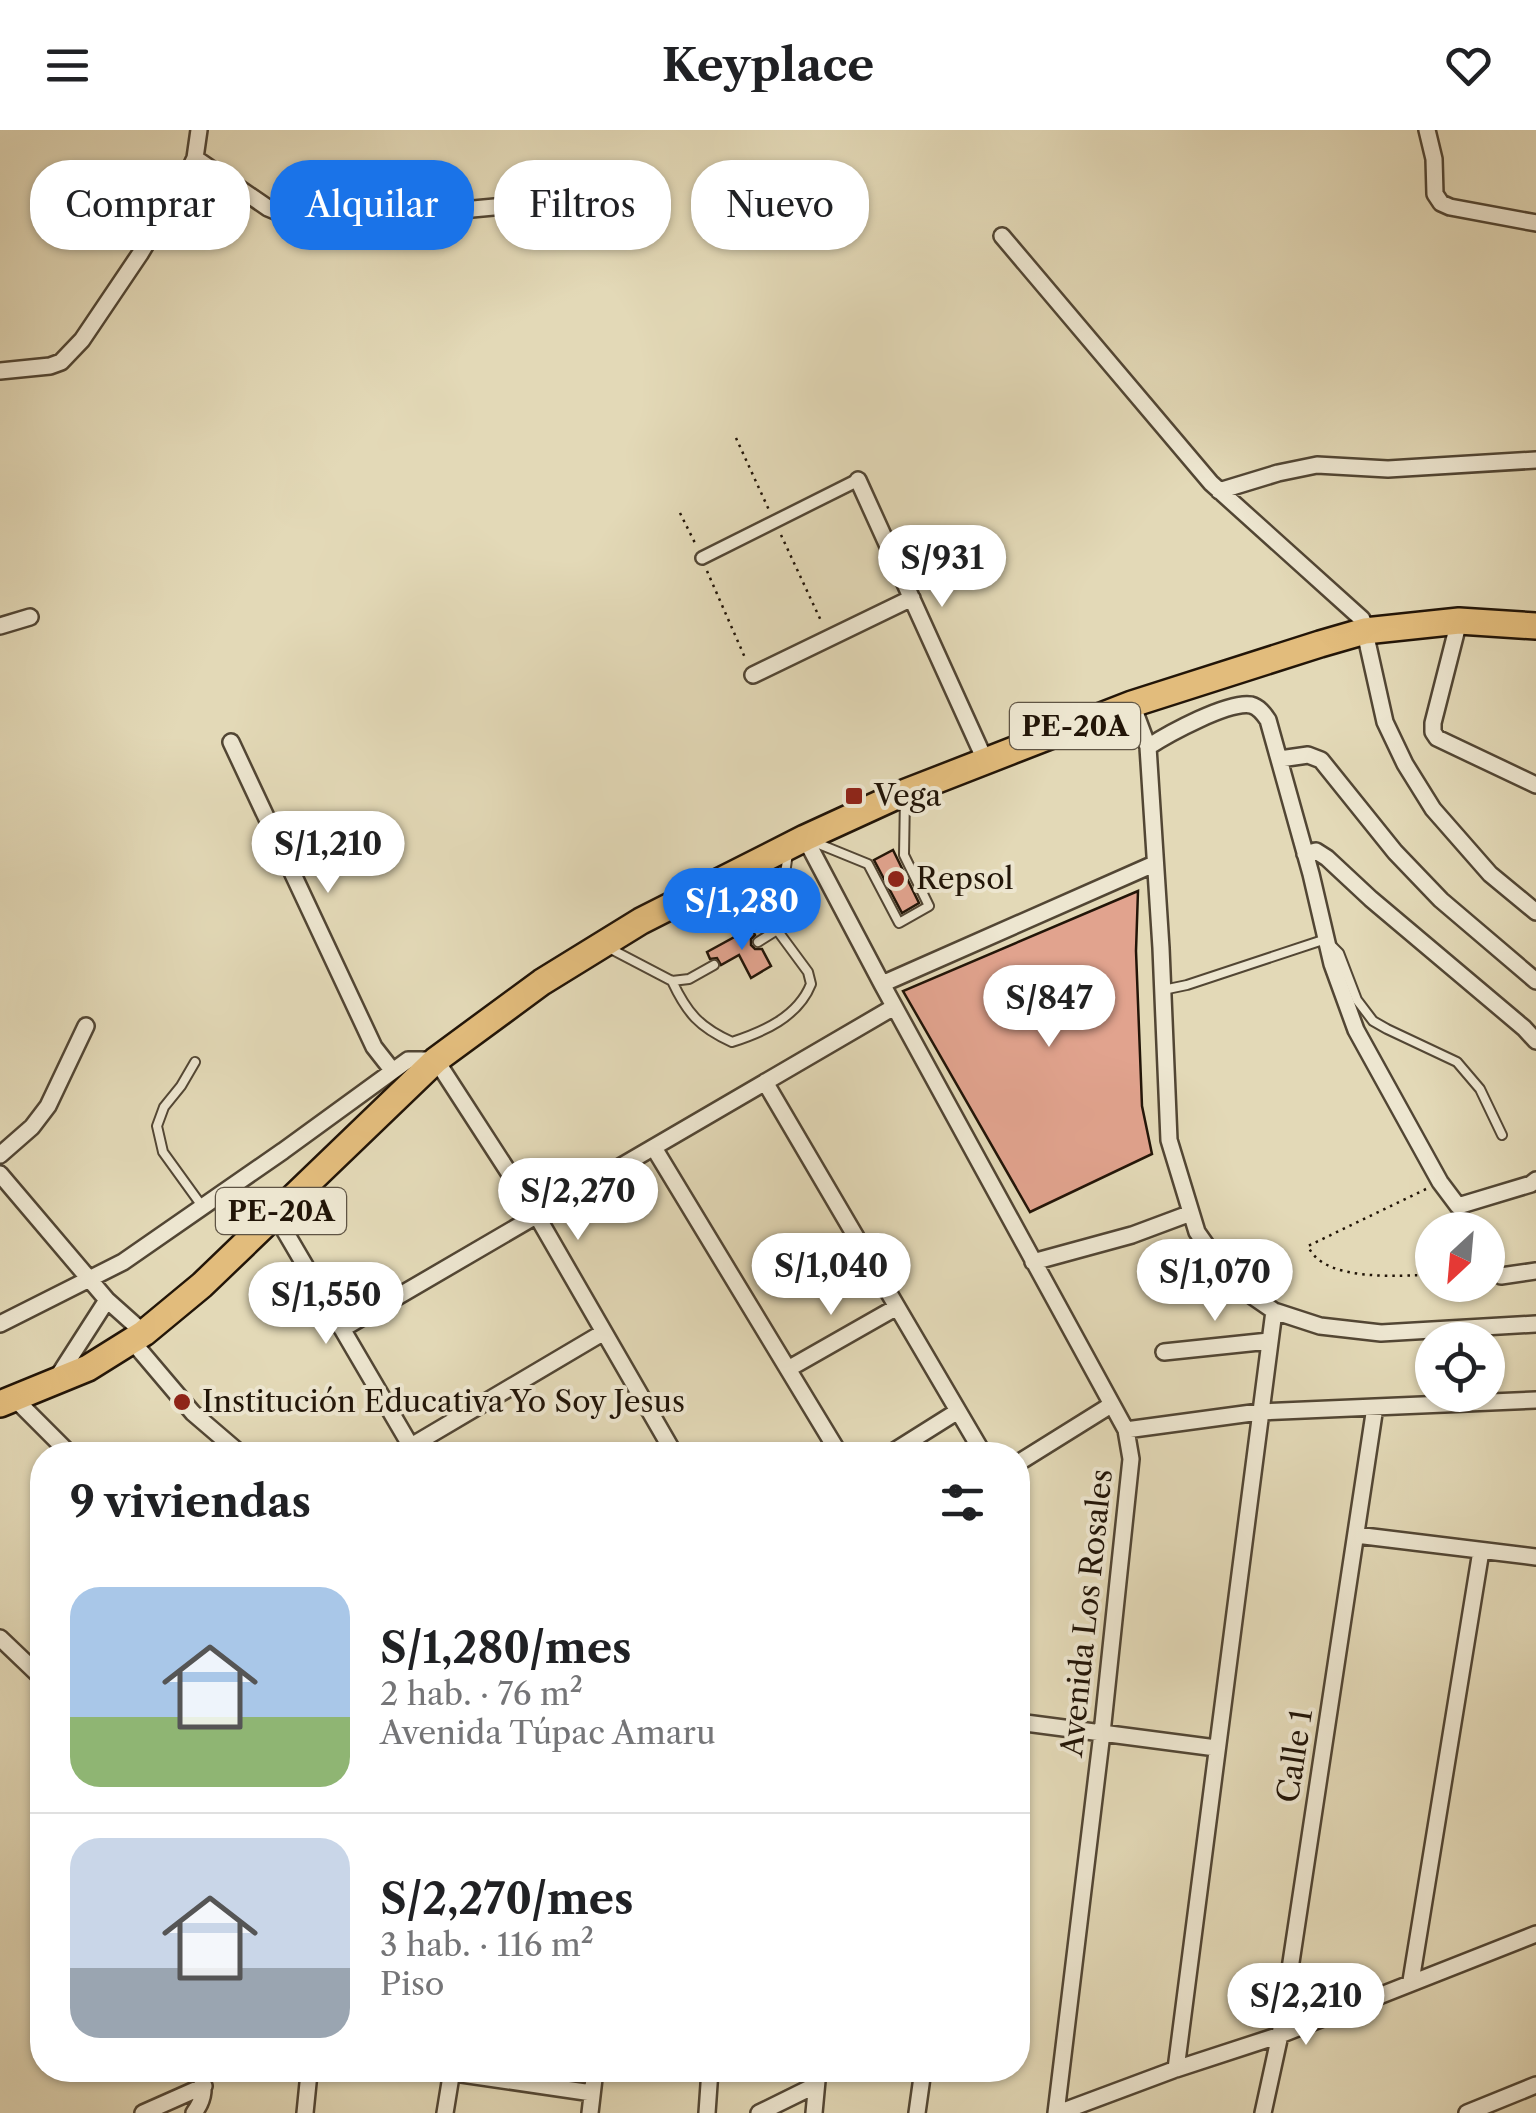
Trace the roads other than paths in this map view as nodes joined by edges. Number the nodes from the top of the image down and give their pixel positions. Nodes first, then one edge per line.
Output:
1 (198, 130) edge
2 (1427, 130) edge
3 (194, 158) junction
4 (494, 207) edge
5 (1536, 223) edge
6 (1002, 236) dead end
7 (0, 371) edge
8 (1536, 460) edge
9 (858, 480) joint
10 (1219, 491) junction
11 (702, 558) road end
12 (912, 598) junction
13 (30, 617) dead end
14 (1459, 621) junction
15 (0, 626) edge
16 (1536, 626) edge
17 (1365, 631) junction
18 (753, 675) road end
19 (1132, 704) junction
20 (230, 742) dead end
21 (1148, 747) junction
22 (1280, 759) junction
23 (985, 760) junction
24 (1536, 785) edge
25 (905, 792) junction
26 (797, 842) junction
27 (1305, 854) junction
28 (1154, 864) junction
29 (1536, 912) edge
30 (777, 930) junction
31 (758, 942) dead end
32 (1327, 943) junction
33 (603, 945) junction
34 (714, 965) dead end
35 (672, 981) junction
36 (1536, 981) edge
37 (882, 984) junction
38 (1162, 991) junction
39 (894, 1006) junction
40 (86, 1026) dead end
41 (1536, 1042) edge
42 (436, 1060) junction
43 (195, 1062) dead end
44 (392, 1070) junction
45 (766, 1082) junction
46 (1502, 1135) dead end
47 (654, 1148) junction
48 (0, 1155) edge
49 (0, 1174) edge
50 (1536, 1180) edge
51 (202, 1206) junction
52 (1191, 1213) junction
53 (276, 1216) junction
54 (537, 1216) junction
55 (1033, 1262) junction
56 (1536, 1271) edge
57 (1505, 1275) edge
58 (92, 1280) junction
59 (107, 1300) junction
60 (897, 1306) junction
61 (1274, 1312) junction
62 (0, 1324) edge
63 (1536, 1324) edge
64 (342, 1328) junction
65 (604, 1332) junction
66 (138, 1337) junction
67 (1269, 1341) junction
68 (1164, 1352) dead end
69 (788, 1369) junction
70 (55, 1382) junction
71 (1536, 1400) edge
72 (7, 1401) edge
73 (1111, 1404) junction
74 (1375, 1407) junction
75 (958, 1411) junction
76 (1259, 1412) junction
77 (1126, 1430) junction
78 (56, 1442) edge
79 (227, 1442) edge
80 (403, 1442) edge
81 (424, 1442) edge
82 (667, 1442) edge
83 (832, 1442) edge
84 (909, 1442) edge
85 (976, 1442) edge
86 (1030, 1455) edge
87 (1356, 1536) junction
88 (1481, 1551) junction
89 (1536, 1558) edge
90 (0, 1638) edge
91 (30, 1667) edge
92 (1030, 1724) edge
93 (1102, 1733) junction
94 (1216, 1748) junction
95 (1536, 1934) edge
96 (1411, 1981) junction
97 (1280, 2035) junction
98 (1176, 2069) junction
99 (195, 2082) edge
100 (202, 2082) edge
101 (308, 2082) edge
102 (450, 2082) edge
103 (522, 2082) edge
104 (593, 2082) edge
105 (709, 2082) edge
106 (810, 2082) edge
107 (817, 2082) edge
108 (921, 2082) edge
109 (1536, 2085) edge
110 (592, 2093) junction
111 (142, 2113) edge
112 (194, 2113) edge
113 (305, 2113) edge
114 (445, 2113) edge
115 (590, 2113) edge
116 (707, 2113) edge
117 (758, 2113) edge
118 (814, 2113) edge
119 (917, 2113) edge
120 (1057, 2113) edge
121 (1262, 2113) edge
122 (1467, 2113) edge

1 - 3 street
2 - 5 street
3 - 4 street
3 - 7 street
6 - 10 street
8 - 10 street
9 - 11 street
9 - 12 street
10 - 17 street
12 - 18 street
12 - 23 street
13 - 15 street
14 - 16 highway, PE-20A
14 - 17 highway, PE-20A
14 - 24 street
17 - 19 highway, PE-20A
17 - 29 street
19 - 21 street
19 - 23 highway, PE-20A
20 - 44 street
21 - 22 street
21 - 28 street
22 - 27 street
22 - 36 street
23 - 25 highway, PE-20A
25 - 26 highway, PE-20A
25 - 26 lane
26 - 30 lane
26 - 33 highway, PE-20A
26 - 37 street, Avenida Los Rosales
27 - 32 street
27 - 41 street
28 - 37 street
28 - 38 street
30 - 31 lane
30 - 35 lane
32 - 38 lane
32 - 46 lane
32 - 50 street
33 - 35 lane
33 - 42 highway, PE-20A
34 - 35 lane
37 - 39 street, Avenida Los Rosales
38 - 52 street
39 - 45 street
39 - 55 street, Avenida Los Rosales
40 - 48 street
42 - 44 street
42 - 53 highway, PE-20A
42 - 54 street
43 - 51 lane
44 - 51 street
45 - 47 street
45 - 60 street
47 - 54 street
47 - 69 street
49 - 58 street
51 - 58 street
52 - 55 street
52 - 61 street
53 - 64 street
53 - 66 highway, PE-20A
54 - 64 street
54 - 65 street
55 - 73 street, Avenida Los Rosales
56 - 57 street
58 - 59 street
58 - 62 street
59 - 66 street
59 - 70 street
60 - 69 street
60 - 75 street
61 - 63 street
61 - 67 street
64 - 80 street
65 - 81 street
65 - 82 street
66 - 70 highway, PE-20A
66 - 79 street
67 - 68 street
67 - 76 street
69 - 83 street
70 - 72 highway, PE-20A
71 - 74 street
72 - 78 street
73 - 77 street, Avenida Los Rosales
73 - 86 street
74 - 76 street
74 - 87 street, Calle 1
75 - 84 street
75 - 85 street
76 - 77 street
76 - 94 street
77 - 93 street, Avenida Los Rosales
87 - 88 street
87 - 97 street, Calle 1
88 - 89 street
88 - 96 street
90 - 91 street
92 - 93 street
93 - 94 street
93 - 120 street, Avenida Los Rosales
94 - 98 street
95 - 96 street
96 - 97 street
97 - 98 street
97 - 121 street, Calle 1
98 - 120 street
99 - 111 street
100 - 112 street
101 - 113 street
102 - 114 street
103 - 110 street
104 - 110 street
105 - 116 street
106 - 117 street
107 - 118 street
108 - 119 street
109 - 122 street
110 - 115 street

